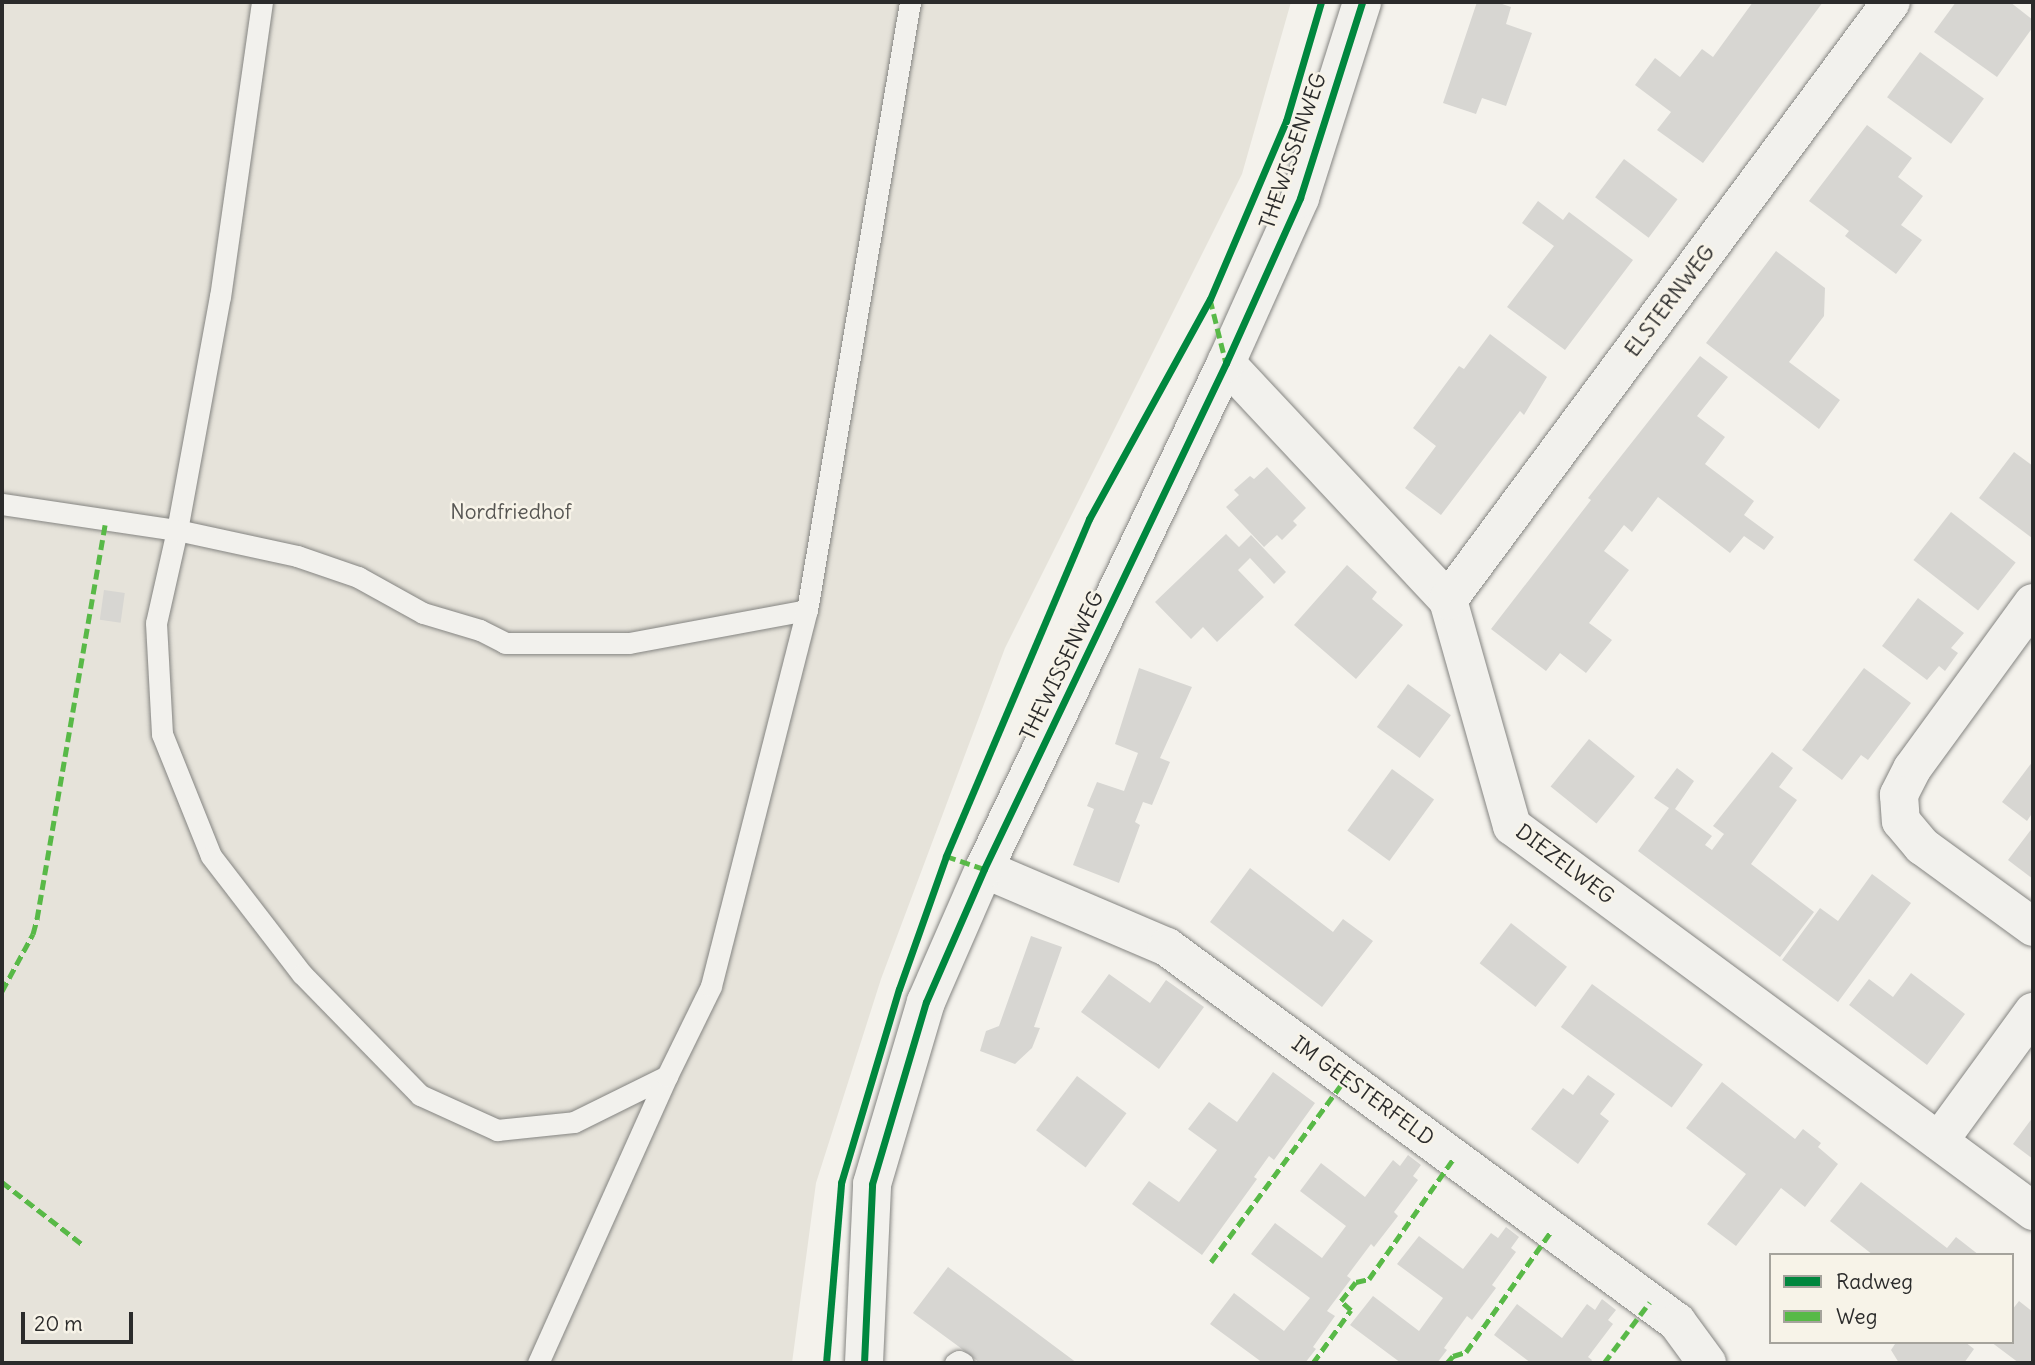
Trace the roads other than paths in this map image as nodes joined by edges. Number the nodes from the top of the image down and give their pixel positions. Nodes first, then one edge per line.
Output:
1 (262, 2) edge
2 (910, 2) edge
3 (1362, 2) edge
4 (1892, 2) edge
5 (1226, 363) junction
6 (2, 504) edge
7 (177, 530) junction
8 (1448, 600) junction
9 (2033, 603) edge
10 (807, 610) junction
11 (984, 869) junction
12 (2033, 927) edge
13 (2033, 1012) edge
14 (667, 1076) junction
15 (1939, 1141) junction
16 (2033, 1210) edge
17 (537, 1363) edge
18 (863, 1363) edge
19 (955, 1363) edge
20 (963, 1363) edge
21 (1707, 1363) edge

1 - 7 lane
2 - 10 lane
3 - 5 street, THEWISSENWEG
4 - 8 street, ELSTERNWEG
5 - 8 street, DIEZELWEG
5 - 11 street, THEWISSENWEG
6 - 7 lane
7 - 10 lane
7 - 14 lane
8 - 15 street, DIEZELWEG
9 - 12 street
10 - 14 lane
11 - 18 street, THEWISSENWEG
11 - 21 street, IM GEESTERFELD
13 - 15 street
14 - 17 lane
15 - 16 street, DIEZELWEG
19 - 20 lane

